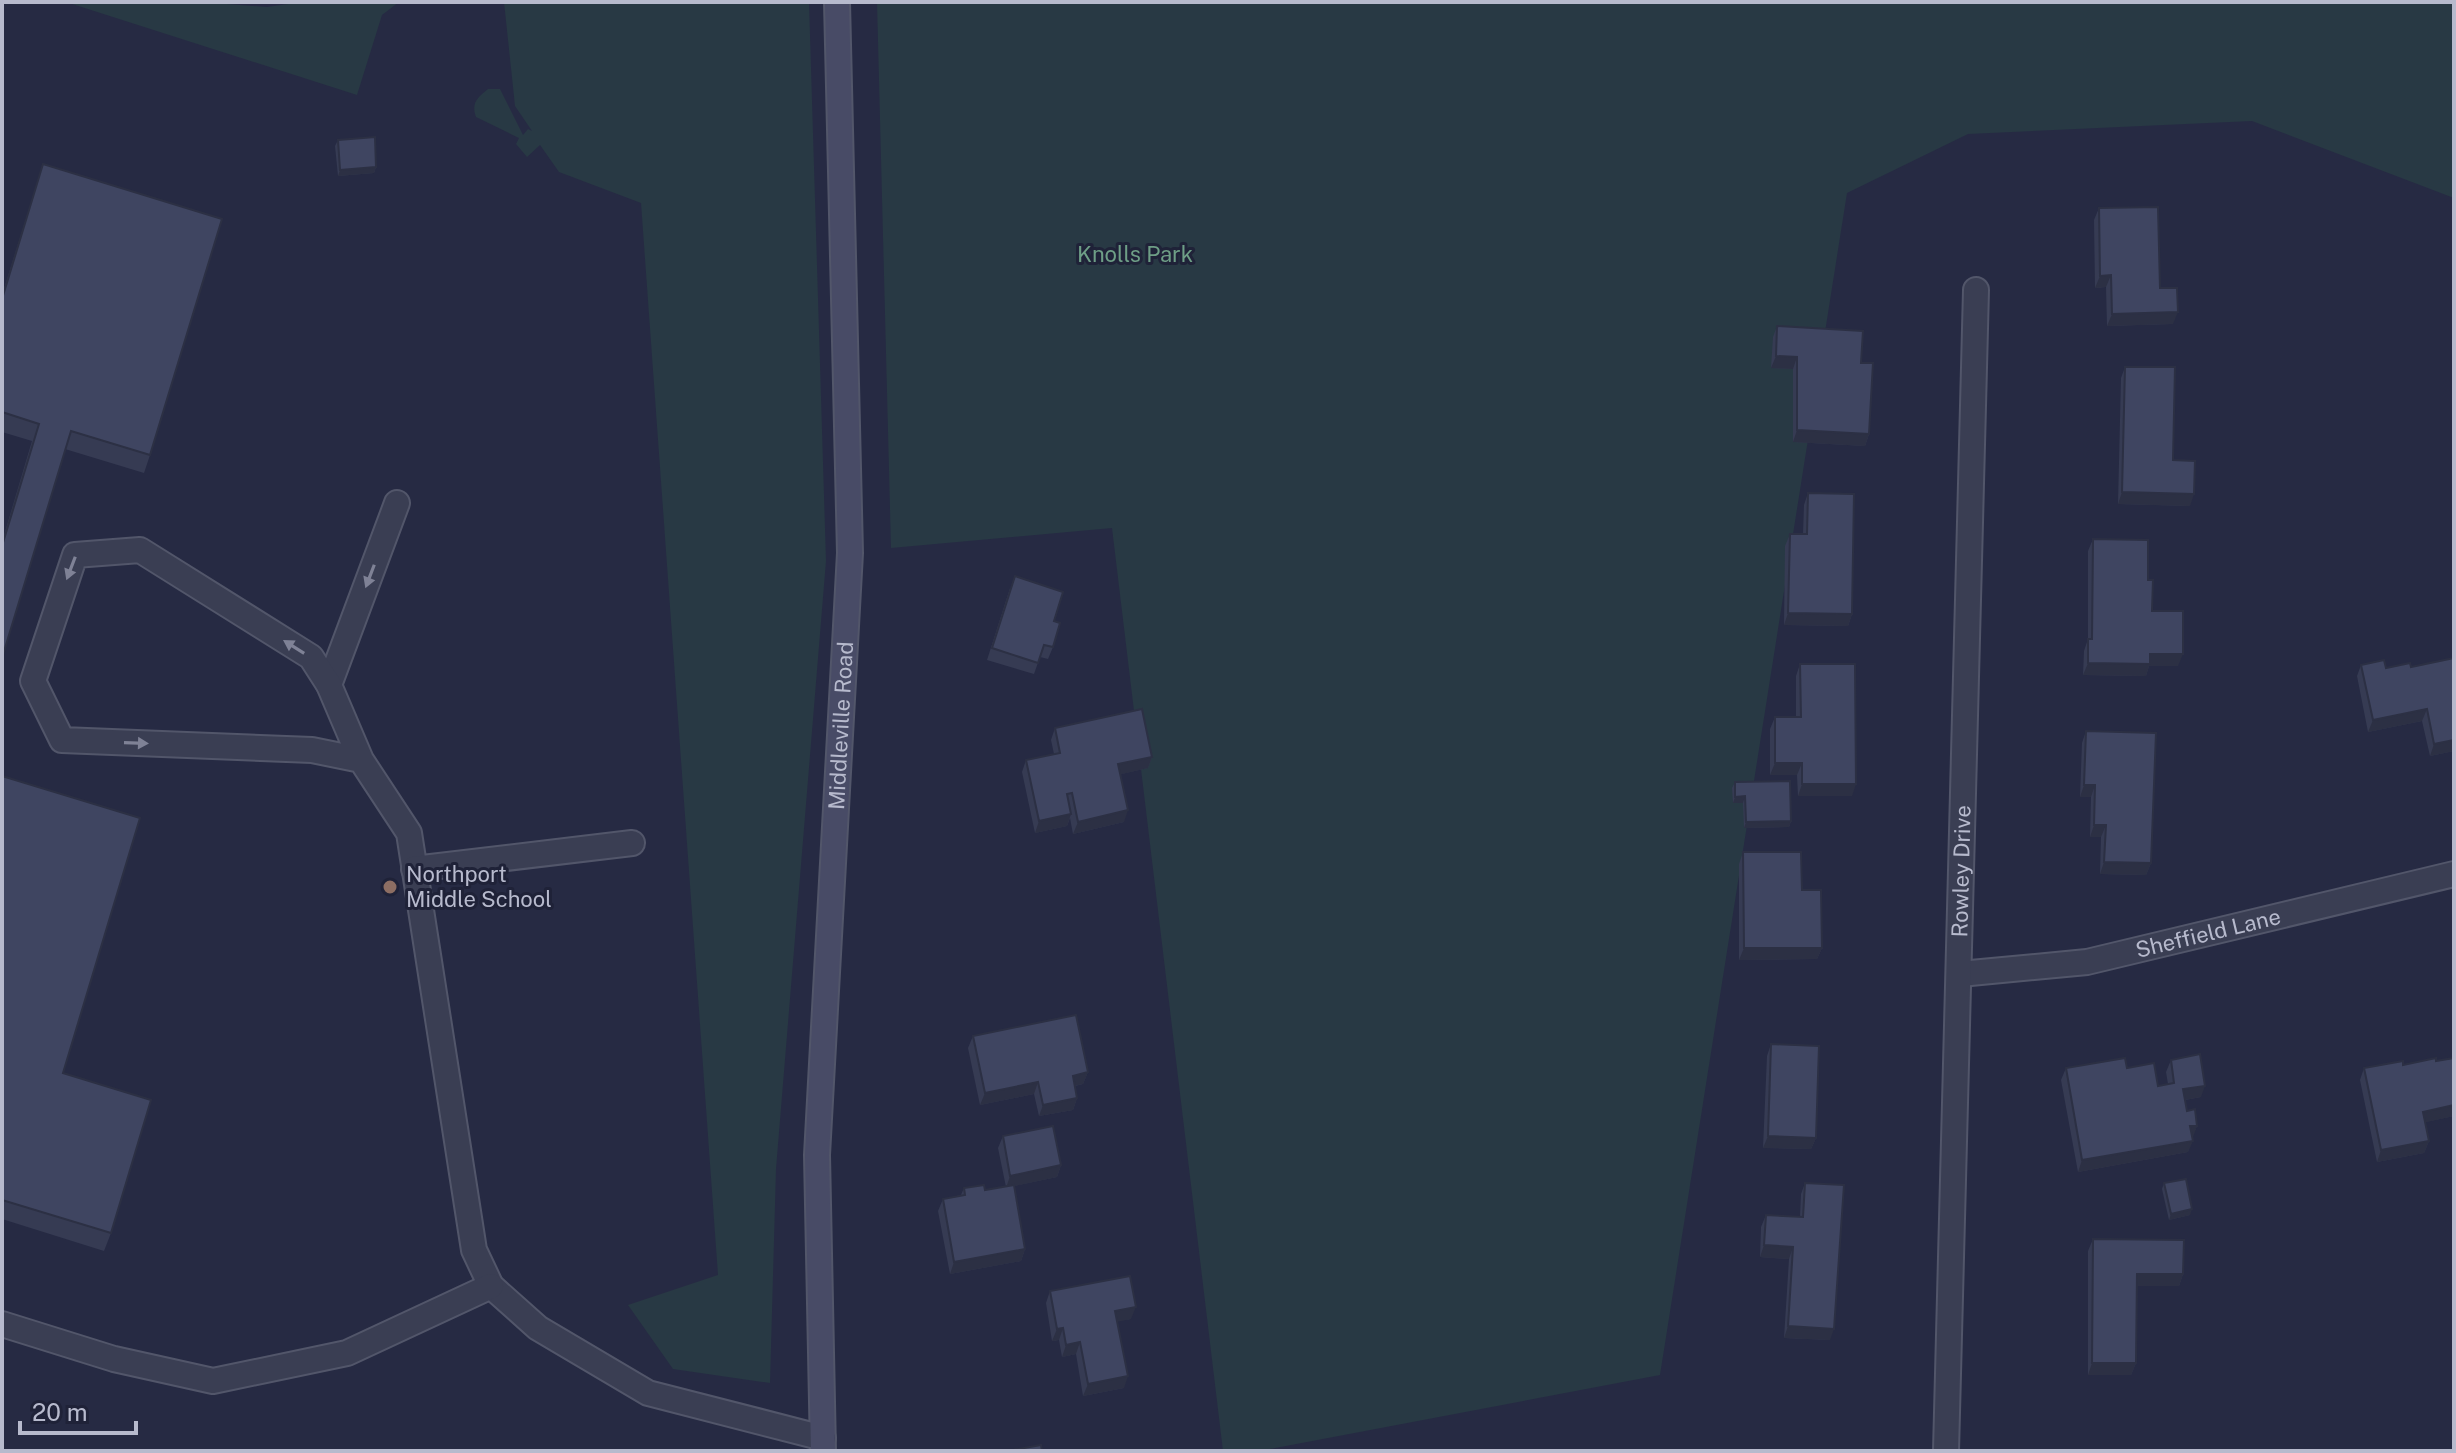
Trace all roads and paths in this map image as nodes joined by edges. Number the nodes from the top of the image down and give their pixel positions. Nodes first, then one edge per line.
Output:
1 (837, 2) edge
2 (1976, 290) dead end
3 (397, 503) dead end
4 (329, 685) junction
5 (361, 760) junction
6 (632, 843) dead end
7 (414, 869) junction
8 (2454, 874) edge
9 (1960, 974) junction
10 (491, 1286) junction
11 (2, 1324) edge
12 (823, 1445) edge
13 (1946, 1451) edge

1 - 12 street, Middleville Road
2 - 9 street, Rowley Drive
3 -> 4 street
4 - 5 street
4 -> 5 street
5 - 7 street
6 - 7 street
7 - 10 street
8 - 9 street, Sheffield Lane
9 - 13 street, Rowley Drive
10 - 11 street
10 - 12 street

